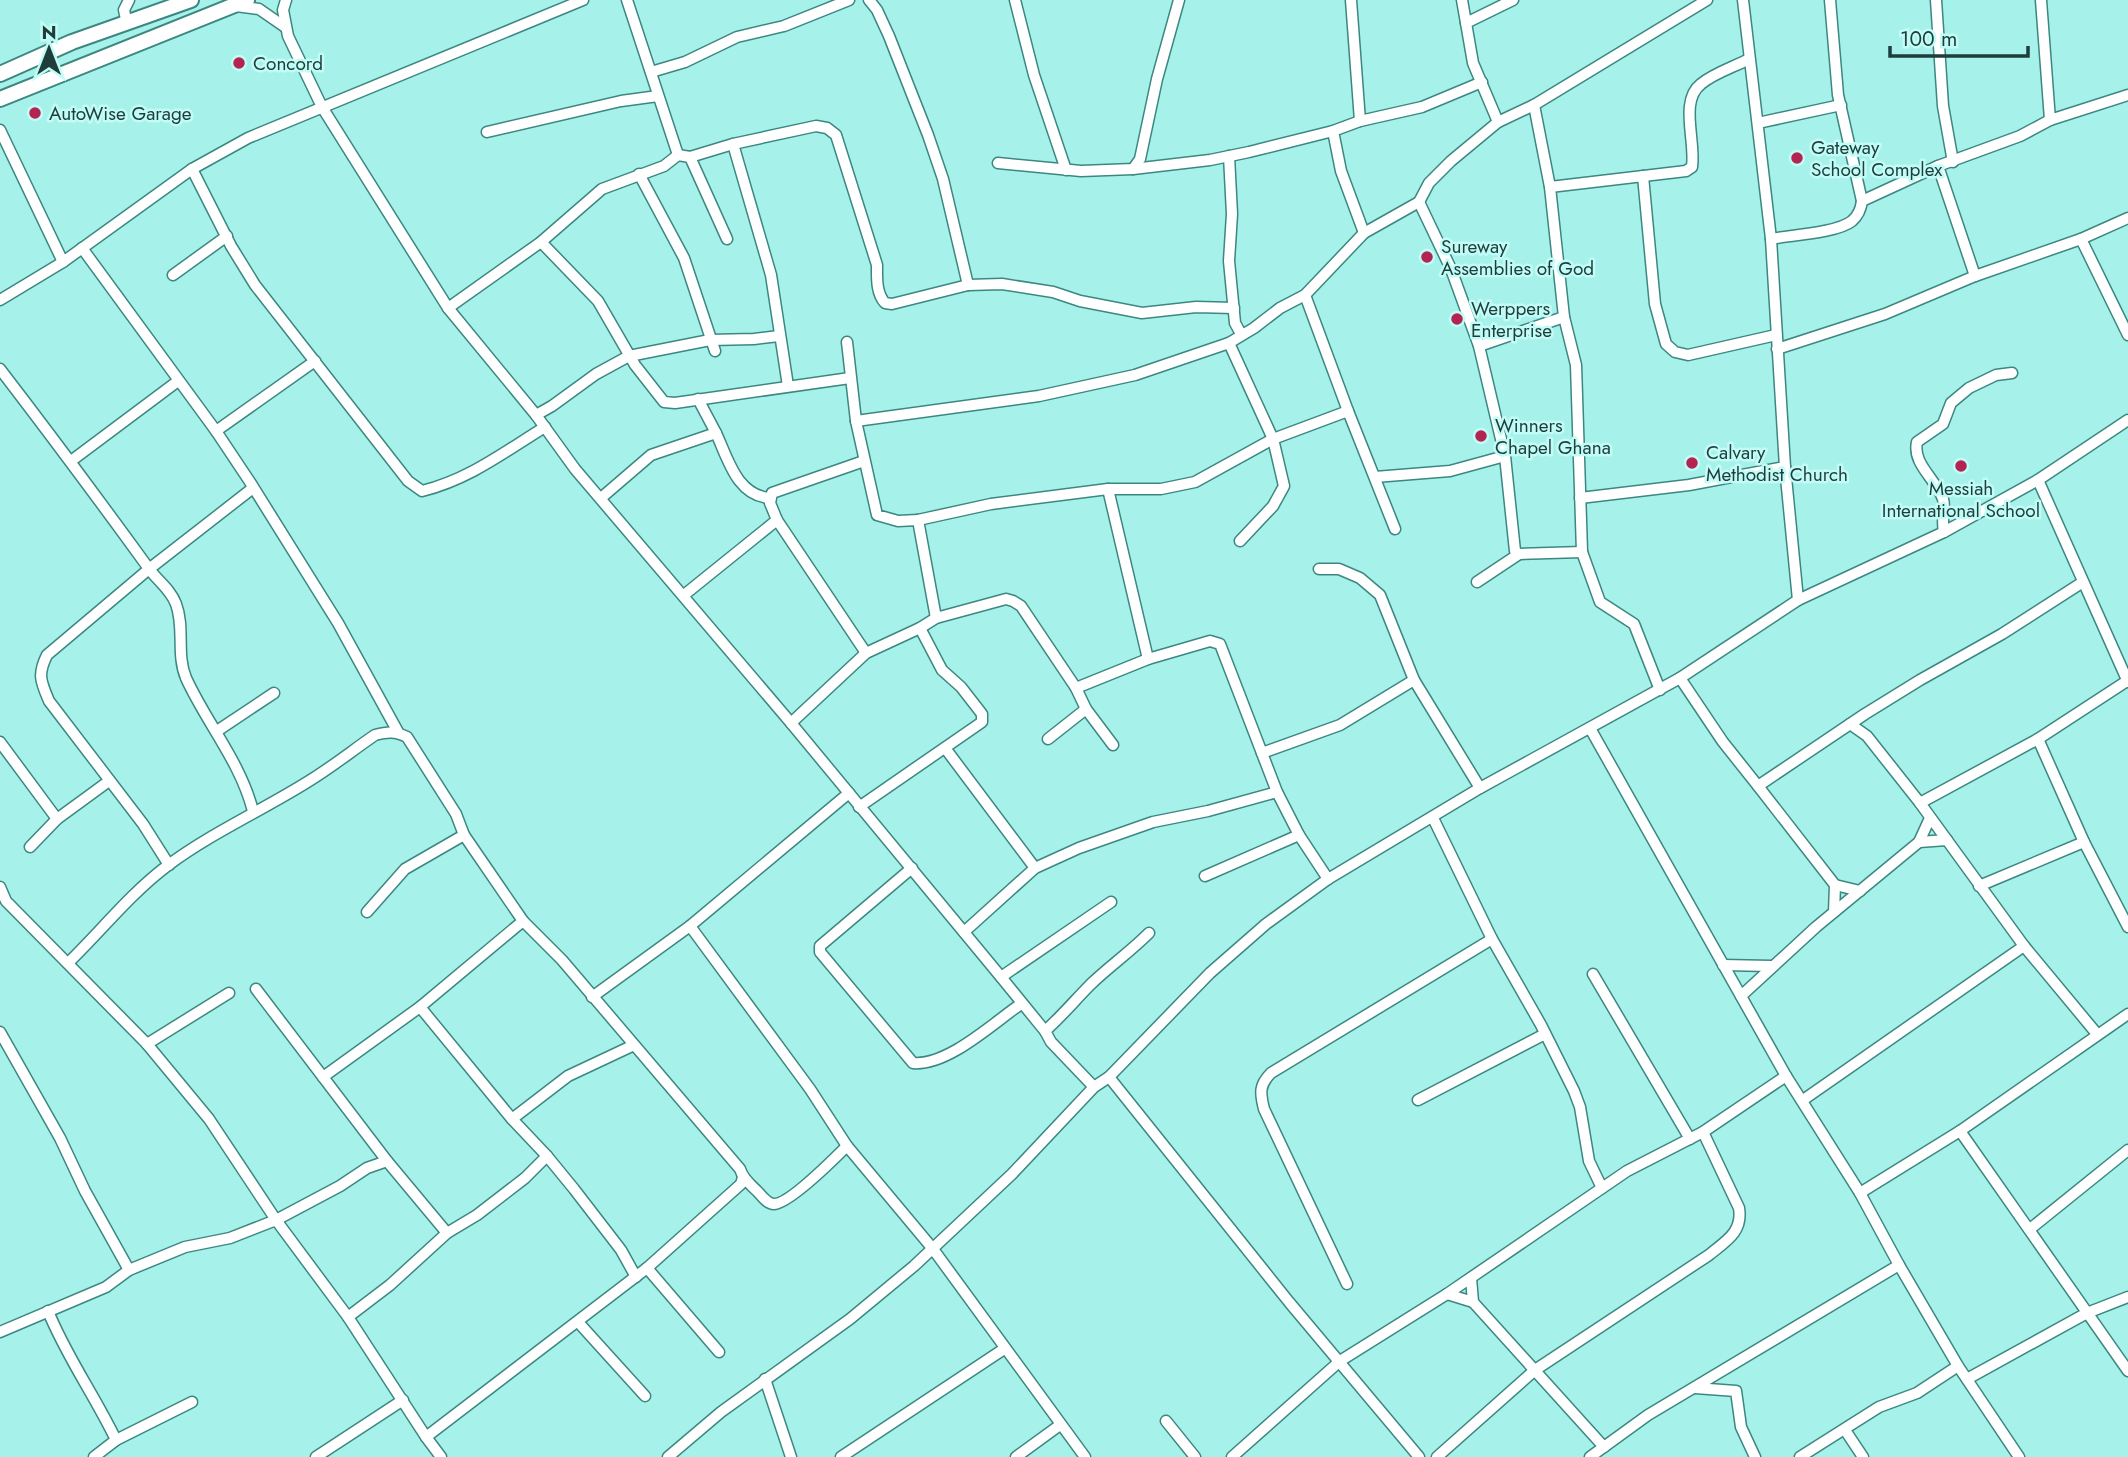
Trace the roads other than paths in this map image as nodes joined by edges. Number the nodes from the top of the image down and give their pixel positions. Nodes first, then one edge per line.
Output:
1 (129, 0) edge
2 (191, 0) edge
3 (286, 0) edge
4 (583, 0) edge
5 (627, 0) edge
6 (849, 0) edge
7 (869, 0) edge
8 (1015, 0) edge
9 (1179, 0) edge
10 (1351, 0) edge
11 (1462, 0) edge
12 (1513, 0) edge
13 (1707, 0) edge
14 (1743, 0) edge
15 (1830, 0) edge
16 (1936, 0) edge
17 (2041, 0) edge
18 (240, 3) edge
19 (1466, 23) junction
20 (127, 24) junction
21 (285, 27) junction
22 (1749, 59) junction
23 (651, 72) junction
24 (0, 74) edge
25 (1482, 82) junction
26 (2128, 95) edge
27 (658, 96) junction
28 (0, 99) edge
29 (1534, 105) junction
30 (1841, 105) junction
31 (322, 107) junction
32 (2050, 120) junction
33 (1360, 121) junction
34 (1498, 122) junction
35 (1758, 123) junction
36 (0, 130) edge
37 (1333, 131) junction
38 (487, 132) dead end
39 (733, 144) junction
40 (678, 155) junction
41 (1229, 156) junction
42 (690, 157) junction
43 (1953, 162) junction
44 (998, 163) dead end
45 (1938, 166) junction
46 (192, 169) junction
47 (1133, 169) junction
48 (1066, 170) junction
49 (639, 174) junction
50 (1643, 176) junction
51 (1550, 187) junction
52 (1862, 201) junction
53 (1419, 202) junction
54 (2128, 218) edge
55 (1364, 233) junction
56 (227, 236) junction
57 (727, 239) dead end
58 (1771, 239) junction
59 (2081, 239) junction
60 (541, 242) junction
61 (82, 248) junction
62 (63, 261) junction
63 (173, 275) dead end
64 (1975, 276) junction
65 (968, 285) junction
66 (1305, 295) junction
67 (0, 300) edge
68 (1234, 307) junction
69 (448, 308) junction
70 (1564, 317) junction
71 (1241, 334) junction
72 (1776, 335) junction
73 (2128, 335) edge
74 (779, 336) junction
75 (710, 340) junction
76 (847, 342) dead end
77 (1229, 343) junction
78 (1479, 346) junction
79 (1777, 349) junction
80 (715, 351) dead end
81 (629, 356) junction
82 (315, 361) junction
83 (0, 369) edge
84 (2012, 373) dead end
85 (850, 378) junction
86 (178, 381) junction
87 (788, 386) junction
88 (698, 399) junction
89 (1348, 411) junction
90 (536, 415) junction
91 (2128, 420) edge
92 (856, 421) junction
93 (545, 427) junction
94 (216, 431) junction
95 (716, 433) junction
96 (1273, 439) junction
97 (1505, 456) junction
98 (71, 461) junction
99 (864, 461) junction
100 (1785, 467) junction
101 (1376, 477) junction
102 (2038, 480) junction
103 (253, 488) junction
104 (1108, 489) junction
105 (601, 498) junction
106 (770, 498) junction
107 (1580, 498) junction
108 (777, 520) junction
109 (918, 520) junction
110 (1395, 529) dead end
111 (1944, 532) junction
112 (1240, 541) dead end
113 (1582, 552) junction
114 (1519, 554) junction
115 (149, 569) junction
116 (1320, 569) dead end
117 (1477, 582) dead end
118 (2083, 582) junction
119 (684, 595) junction
120 (1798, 600) junction
121 (936, 618) junction
122 (920, 628) junction
123 (866, 653) junction
124 (1148, 659) junction
125 (1680, 678) junction
126 (1414, 680) junction
127 (2128, 682) edge
128 (1076, 688) junction
129 (1660, 690) junction
130 (274, 693) dead end
131 (1086, 709) junction
132 (1865, 714) junction
133 (791, 723) junction
134 (1850, 724) junction
135 (1591, 730) junction
136 (217, 731) junction
137 (398, 732) junction
138 (1867, 736) junction
139 (1048, 739) dead end
140 (2038, 739) junction
141 (0, 742) edge
142 (1113, 745) dead end
143 (945, 748) junction
144 (1262, 753) junction
145 (109, 781) junction
146 (1758, 786) junction
147 (1480, 788) junction
148 (1277, 792) junction
149 (849, 793) junction
150 (1920, 803) junction
151 (859, 807) junction
152 (254, 811) junction
153 (1433, 818) junction
154 (1930, 818) junction
155 (57, 819) junction
156 (464, 835) junction
157 (1299, 835) junction
158 (1947, 840) junction
159 (1919, 842) junction
160 (2084, 842) junction
161 (30, 847) dead end
162 (169, 865) junction
163 (912, 869) junction
164 (1035, 869) junction
165 (1205, 876) dead end
166 (1328, 879) junction
167 (1835, 885) junction
168 (1979, 886) junction
169 (0, 887) edge
170 (1860, 891) junction
171 (3, 902) edge
172 (1111, 902) dead end
173 (367, 912) dead end
174 (1835, 912) junction
175 (523, 921) junction
176 (690, 926) junction
177 (2128, 927) edge
178 (964, 932) junction
179 (1149, 933) dead end
180 (1492, 939) junction
181 (2024, 946) junction
182 (68, 963) junction
183 (1723, 965) junction
184 (1771, 966) junction
185 (1593, 974) dead end
186 (1001, 977) junction
187 (256, 989) dead end
188 (229, 993) dead end
189 (1741, 996) junction
190 (592, 997) junction
191 (1021, 1004) junction
192 (421, 1007) junction
193 (2128, 1014) edge
194 (1045, 1031) junction
195 (1545, 1034) junction
196 (2097, 1034) junction
197 (1, 1038) edge
198 (147, 1044) junction
199 (634, 1045) junction
200 (1786, 1076) junction
201 (323, 1077) junction
202 (1109, 1077) junction
203 (1094, 1087) junction
204 (1418, 1100) dead end
205 (1804, 1100) junction
206 (512, 1119) junction
207 (1960, 1131) junction
208 (1703, 1132) junction
209 (1690, 1139) junction
210 (847, 1146) junction
211 (2128, 1150) edge
212 (547, 1156) junction
213 (387, 1161) junction
214 (743, 1177) junction
215 (1602, 1188) junction
216 (1860, 1194) junction
217 (276, 1220) junction
218 (2030, 1228) junction
219 (447, 1233) junction
220 (933, 1249) junction
221 (1899, 1265) junction
222 (647, 1268) junction
223 (129, 1270) junction
224 (636, 1277) junction
225 (1471, 1278) junction
226 (1347, 1284) dead end
227 (1447, 1294) junction
228 (2128, 1297) edge
229 (1473, 1302) junction
230 (48, 1311) junction
231 (2087, 1313) junction
232 (348, 1317) junction
233 (578, 1322) junction
234 (0, 1332) edge
235 (1004, 1349) junction
236 (719, 1352) dead end
237 (1340, 1361) junction
238 (1958, 1366) junction
239 (1535, 1370) junction
240 (2128, 1371) edge
241 (765, 1379) junction
242 (1967, 1379) junction
243 (1695, 1388) junction
244 (645, 1396) dead end
245 (403, 1400) junction
246 (192, 1402) dead end
247 (1167, 1421) dead end
248 (1060, 1424) junction
249 (1845, 1430) junction
250 (426, 1437) junction
251 (116, 1440) junction
252 (1604, 1447) junction
253 (94, 1457) edge
254 (316, 1457) edge
255 (441, 1457) edge
256 (668, 1457) edge
257 (791, 1457) edge
258 (841, 1457) edge
259 (1016, 1457) edge
260 (1085, 1457) edge
261 (1195, 1457) edge
262 (1232, 1457) edge
263 (1419, 1457) edge
264 (1437, 1457) edge
265 (1590, 1457) edge
266 (1755, 1457) edge
267 (1800, 1457) edge
268 (1863, 1457) edge
269 (2019, 1457) edge

1 - 20 street
2 - 20 highway
3 - 21 street
4 - 31 street
5 - 23 street
6 - 23 street
7 - 65 street
8 - 48 street
9 - 47 street
10 - 33 street
11 - 19 street
12 - 19 street
13 - 29 street
14 - 22 street
15 - 30 street
16 - 43 street
17 - 32 street
18 - 21 street
18 - 28 highway
19 - 25 street
20 - 24 highway
21 - 31 street
22 - 35 street
22 - 50 street
23 - 27 street
25 - 33 street
25 - 34 street
26 - 32 street
27 - 38 street
27 - 40 street
29 - 34 street
29 - 51 street
30 - 35 street
30 - 52 street
31 - 46 street
31 - 69 street
32 - 43 street
33 - 37 street
34 - 53 street
35 - 58 street
36 - 62 street
37 - 41 street
37 - 55 street
39 - 42 street
39 - 65 street
39 - 74 street
40 - 42 street
40 - 49 street
41 - 47 street
41 - 68 street
42 - 57 street
43 - 45 street
44 - 48 street
45 - 52 street
45 - 64 street
46 - 56 street
46 - 61 street
47 - 48 street
49 - 60 street
49 - 75 street
50 - 51 street
50 - 72 street
51 - 70 street
52 - 58 street
53 - 55 street
53 - 78 street
54 - 59 street
55 - 66 street
56 - 63 street
56 - 82 street
58 - 72 street
59 - 64 street
59 - 73 street
60 - 69 street
60 - 81 street
61 - 62 street
61 - 86 street
62 - 67 street
64 - 79 street
65 - 68 street
66 - 71 street
66 - 89 street
68 - 71 street
69 - 90 street
70 - 78 street
70 - 107 street
71 - 77 street
72 - 79 street
74 - 75 street
74 - 87 street
75 - 80 street
75 - 81 street
76 - 85 street
77 - 92 street
77 - 96 street
78 - 97 street
79 - 100 street
81 - 88 street
81 - 90 street
82 - 93 street
82 - 94 street
83 - 98 street
84 - 111 street
85 - 87 street
85 - 92 street
86 - 94 street
86 - 98 street
87 - 88 street
88 - 95 street
89 - 96 street
89 - 101 street
90 - 93 street
91 - 102 street
92 - 99 street
93 - 105 street
94 - 103 street
95 - 105 street
95 - 106 street
96 - 104 street
96 - 112 street
97 - 101 street
97 - 114 street
98 - 115 street
99 - 106 street
99 - 109 street
100 - 107 street
100 - 120 street
101 - 110 street
102 - 111 street
102 - 118 street
103 - 115 street
103 - 137 street
104 - 109 street
104 - 124 street
105 - 119 street
106 - 108 street
107 - 113 street
108 - 119 street
108 - 123 street
109 - 121 street
111 - 120 street
113 - 114 street
113 - 129 street
114 - 117 street
115 - 136 street
115 - 145 street
116 - 126 street
118 - 127 street
118 - 132 street
119 - 133 street
120 - 125 street
121 - 122 street
121 - 128 street
122 - 123 street
122 - 143 street
123 - 133 street
124 - 128 street
124 - 144 street
125 - 129 street
125 - 146 street
126 - 144 street
126 - 147 street
127 - 140 street
128 - 131 street
129 - 135 street
130 - 136 street
131 - 139 street
131 - 142 street
132 - 134 street
132 - 138 street
133 - 149 street
134 - 138 street
134 - 146 street
135 - 147 street
135 - 183 street
136 - 152 street
137 - 152 street
137 - 156 street
138 - 150 street
140 - 150 street
140 - 160 street
141 - 155 street
143 - 151 street
143 - 164 street
144 - 148 street
145 - 155 street
145 - 162 street
146 - 167 street
147 - 153 street
148 - 157 street
148 - 164 street
149 - 151 street
149 - 176 street
150 - 154 street
151 - 163 street
152 - 162 street
153 - 166 street
153 - 180 street
154 - 158 street
154 - 159 street
155 - 161 street
156 - 173 street
156 - 175 street
157 - 165 street
157 - 166 street
158 - 159 street
158 - 168 street
159 - 170 street
160 - 168 street
160 - 177 street
162 - 182 street
163 - 178 street
163 - 191 street
164 - 178 street
166 - 202 street
167 - 170 street
167 - 174 street
168 - 181 street
169 - 171 street
170 - 174 street
171 - 182 street
172 - 186 street
174 - 184 street
175 - 190 street
175 - 192 street
176 - 190 street
176 - 210 street
178 - 186 street
179 - 194 street
180 - 195 street
180 - 226 street
181 - 196 street
181 - 205 street
182 - 198 street
183 - 184 street
183 - 189 street
184 - 189 street
185 - 209 street
186 - 191 street
187 - 201 street
188 - 198 street
189 - 200 street
190 - 199 street
191 - 194 street
192 - 201 street
192 - 206 street
193 - 196 street
194 - 203 street
195 - 204 street
195 - 215 street
196 - 207 street
197 - 223 street
198 - 217 street
199 - 206 street
199 - 214 street
200 - 205 street
200 - 208 street
201 - 213 street
202 - 203 street
202 - 237 street
203 - 220 street
205 - 216 street
206 - 212 street
207 - 216 street
207 - 218 street
208 - 209 street
208 - 239 street
209 - 215 street
210 - 214 street
210 - 220 street
211 - 218 street
212 - 219 street
212 - 224 street
213 - 217 street
213 - 219 street
214 - 222 street
215 - 225 street
216 - 221 street
217 - 223 street
217 - 232 street
218 - 231 street
219 - 232 street
220 - 235 street
220 - 241 street
221 - 238 street
221 - 243 street
222 - 224 street
222 - 236 street
223 - 230 street
224 - 233 street
225 - 227 street
225 - 229 street
227 - 229 street
227 - 237 street
228 - 231 street
229 - 239 street
230 - 234 street
230 - 251 street
231 - 240 street
231 - 242 street
232 - 245 street
233 - 244 street
233 - 250 street
235 - 248 street
235 - 258 street
237 - 262 street
237 - 263 street
238 - 242 street
238 - 249 street
239 - 252 street
239 - 264 street
241 - 256 street
241 - 257 street
242 - 269 street
243 - 252 street
243 - 266 street
245 - 250 street
245 - 254 street
246 - 251 street
247 - 261 street
248 - 259 street
248 - 260 street
249 - 267 street
249 - 268 street
250 - 255 street
251 - 253 street
252 - 265 street

